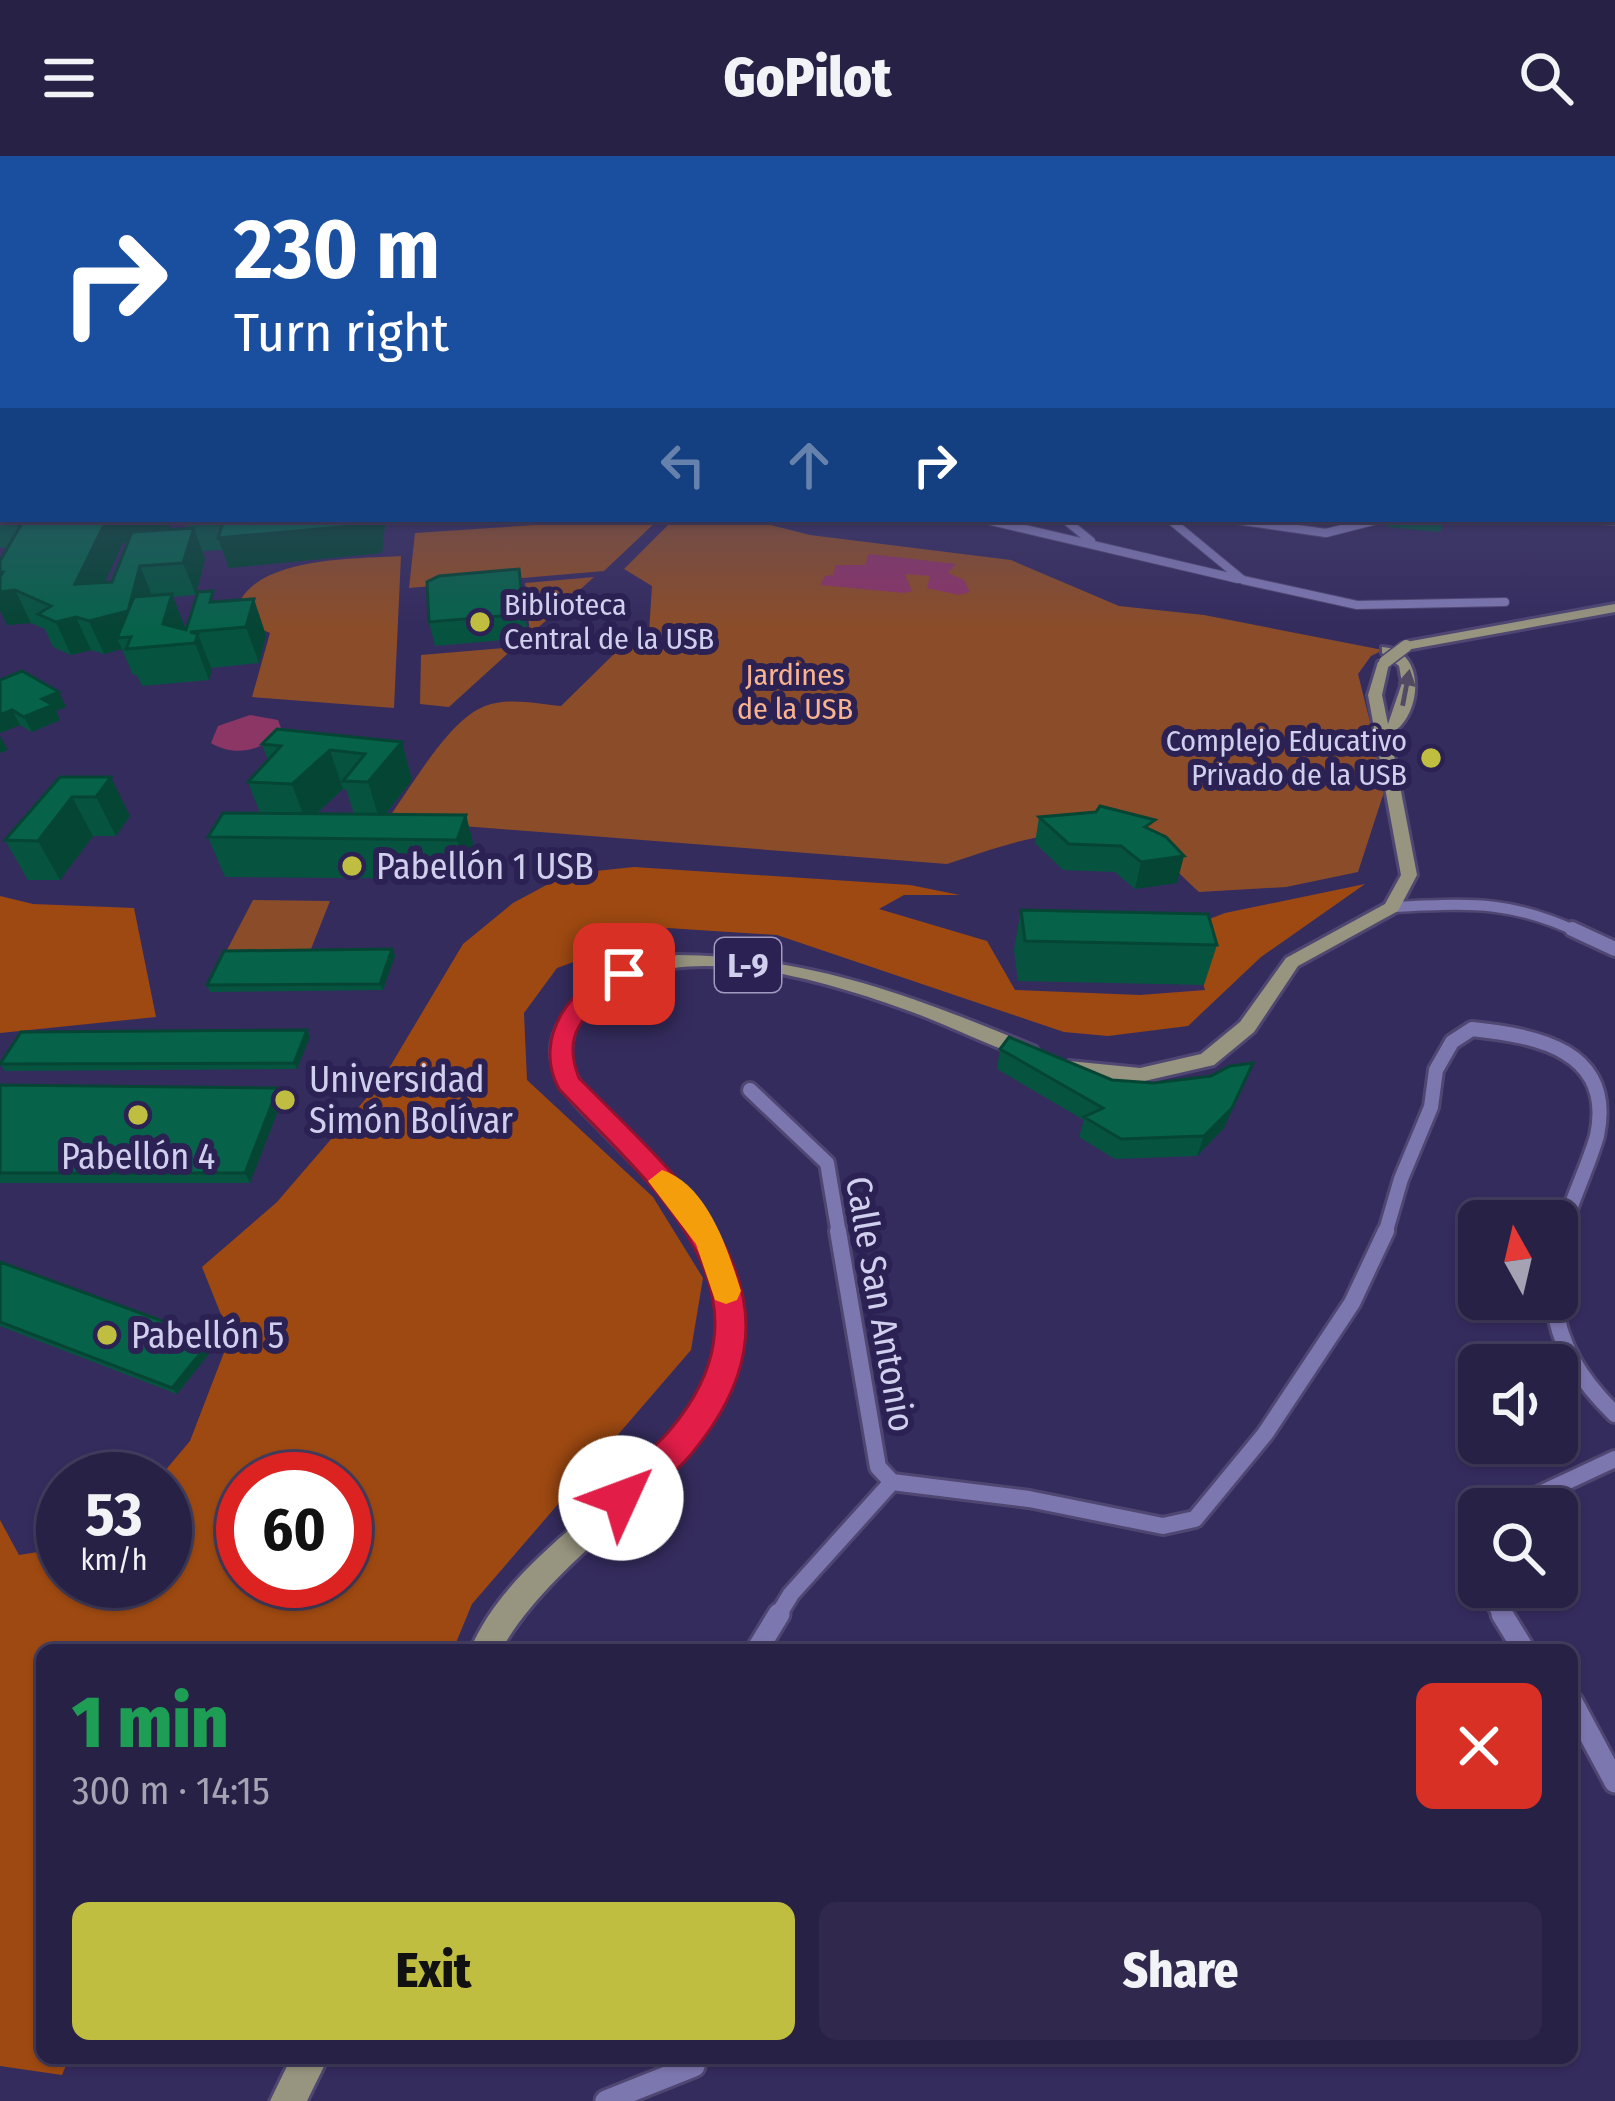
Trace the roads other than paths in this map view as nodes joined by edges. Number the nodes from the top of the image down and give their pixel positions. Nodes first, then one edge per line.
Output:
1 (995, 522) edge
2 (1068, 522) edge
3 (1173, 522) edge
4 (1246, 522) edge
5 (1376, 522) edge
6 (1094, 544) junction
7 (1244, 580) junction
8 (1505, 602) dead end
9 (1615, 608) edge
10 (1460, 636) junction
11 (1386, 651) junction
12 (1385, 731) junction
13 (1392, 908) junction
14 (1615, 949) edge
15 (750, 1090) dead end
16 (1573, 1200) edge
17 (1556, 1320) edge
18 (1615, 1414) edge
19 (1615, 1459) edge
20 (892, 1482) junction
21 (1553, 1488) edge
22 (1498, 1608) edge
23 (488, 1644) edge
24 (761, 1644) edge
25 (1520, 1644) edge
26 (1578, 1713) edge
27 (1615, 1782) edge
28 (307, 2064) edge
29 (694, 2064) edge
30 (288, 2101) edge
31 (606, 2101) edge

1 - 6 street
2 - 6 street
3 - 7 street
4 - 5 street
6 - 7 street
7 - 8 street
9 - 10 main road
10 - 11 main road
10 - 11 main road, bridge
11 - 12 main road
12 -> 11 main road
12 - 13 main road
13 - 14 street
13 - 23 main road, L-9
15 - 20 street, Calle San Antonio
16 - 20 street
17 - 18 street
19 - 21 street
20 - 24 street
22 - 25 street
26 - 27 street
28 - 30 main road
29 - 31 street

